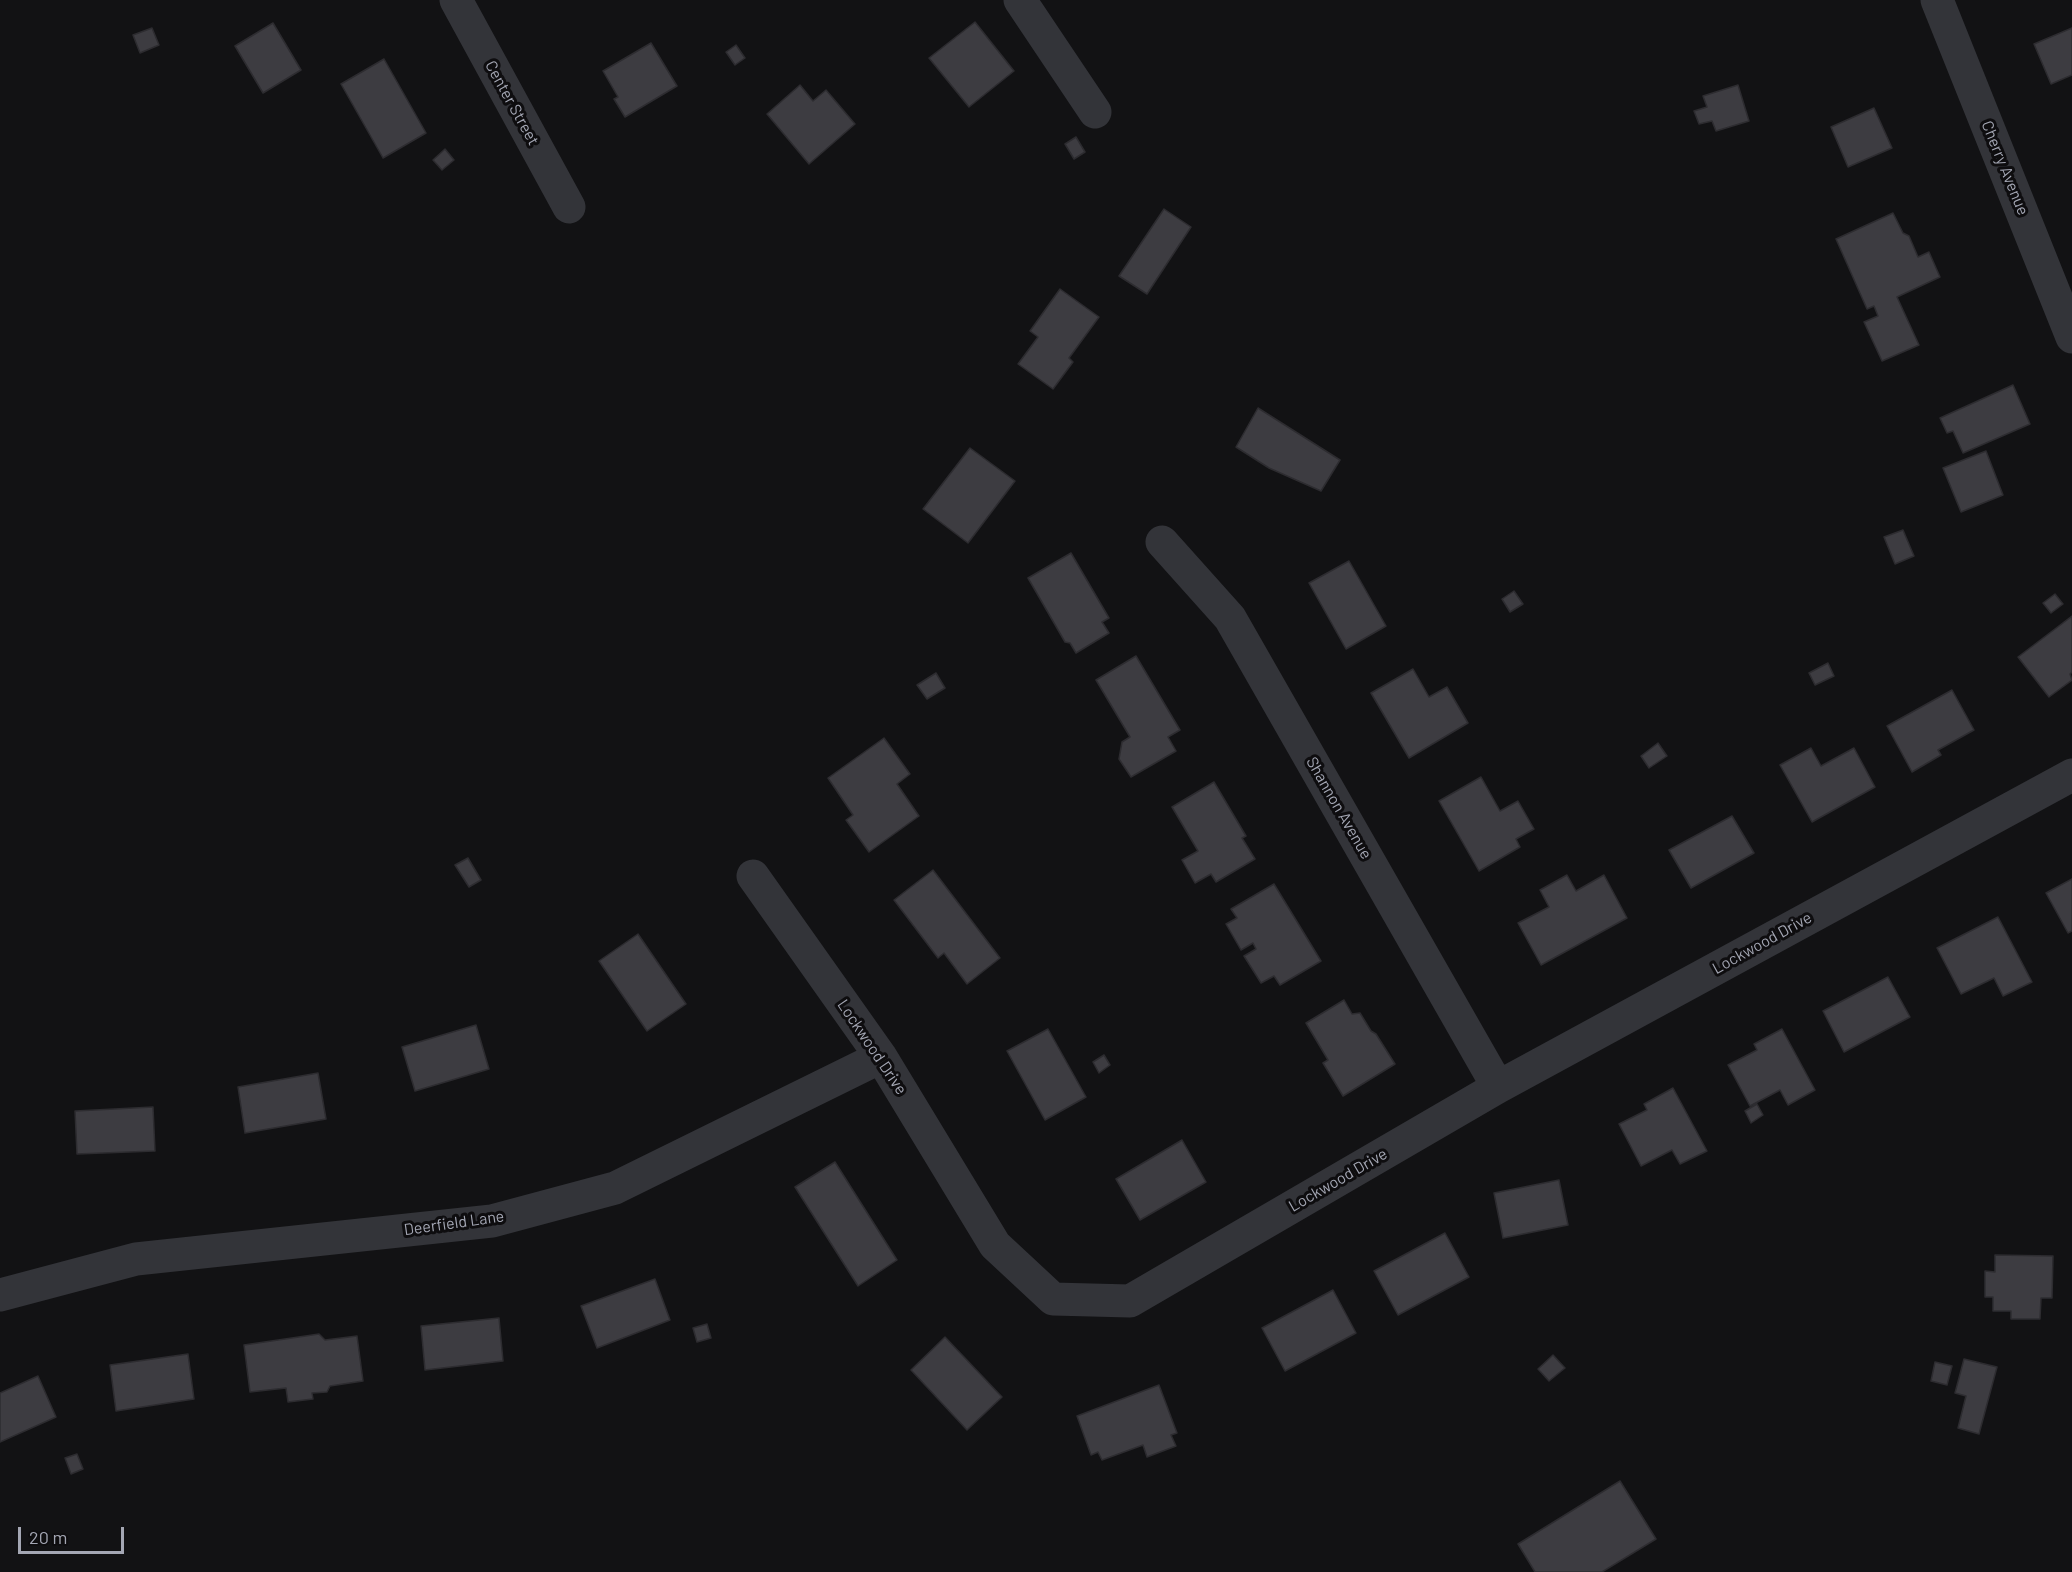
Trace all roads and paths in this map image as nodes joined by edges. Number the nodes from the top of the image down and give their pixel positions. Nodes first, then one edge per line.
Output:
1 (456, 0) edge
2 (1020, 0) edge
3 (1937, 0) edge
4 (1095, 112) dead end
5 (569, 207) dead end
6 (2072, 337) edge
7 (1162, 542) dead end
8 (2072, 775) edge
9 (753, 876) dead end
10 (881, 1057) junction
11 (1498, 1087) junction
12 (0, 1295) edge

1 - 5 street, Center Street
2 - 4 street
3 - 6 street, Cherry Avenue
7 - 11 street, Shannon Avenue
8 - 11 street, Lockwood Drive
9 - 10 street, Lockwood Drive
10 - 11 street, Lockwood Drive
10 - 12 street, Deerfield Lane

